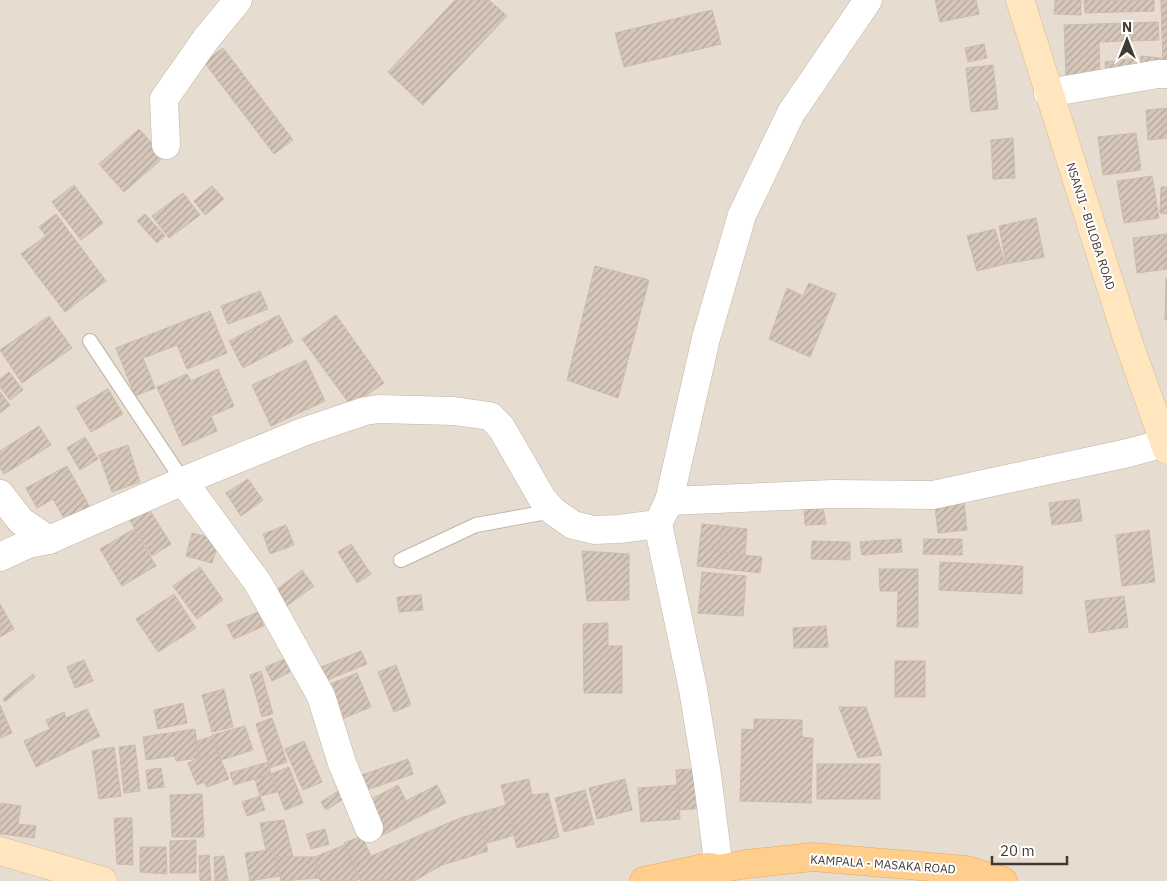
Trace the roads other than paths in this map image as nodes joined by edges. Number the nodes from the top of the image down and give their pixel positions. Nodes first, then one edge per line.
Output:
1 (238, 0) edge
2 (868, 0) edge
3 (1020, 0) edge
4 (1167, 74) edge
5 (1048, 93) junction
6 (166, 145) dead end
7 (90, 341) dead end
8 (1166, 446) edge
9 (183, 481) junction
10 (0, 494) edge
11 (553, 512) junction
12 (664, 512) junction
13 (49, 540) junction
14 (0, 556) edge
15 (401, 560) dead end
16 (369, 828) dead end
17 (0, 851) edge
18 (713, 872) edge
19 (103, 881) edge
20 (644, 881) edge
21 (1003, 881) edge

1 - 6 street
2 - 12 street
3 - 5 main road, NSANJI - BULOBA ROAD
4 - 5 street
5 - 8 main road, NSANJI - BULOBA ROAD
7 - 9 lane
8 - 12 street
9 - 11 street
9 - 13 street
9 - 16 street
10 - 13 street
11 - 12 street
11 - 15 lane
12 - 18 street
13 - 14 street
17 - 19 main road
18 - 20 main road, KAMPALA - MASAKA ROAD
18 - 21 main road, KAMPALA - MASAKA ROAD

